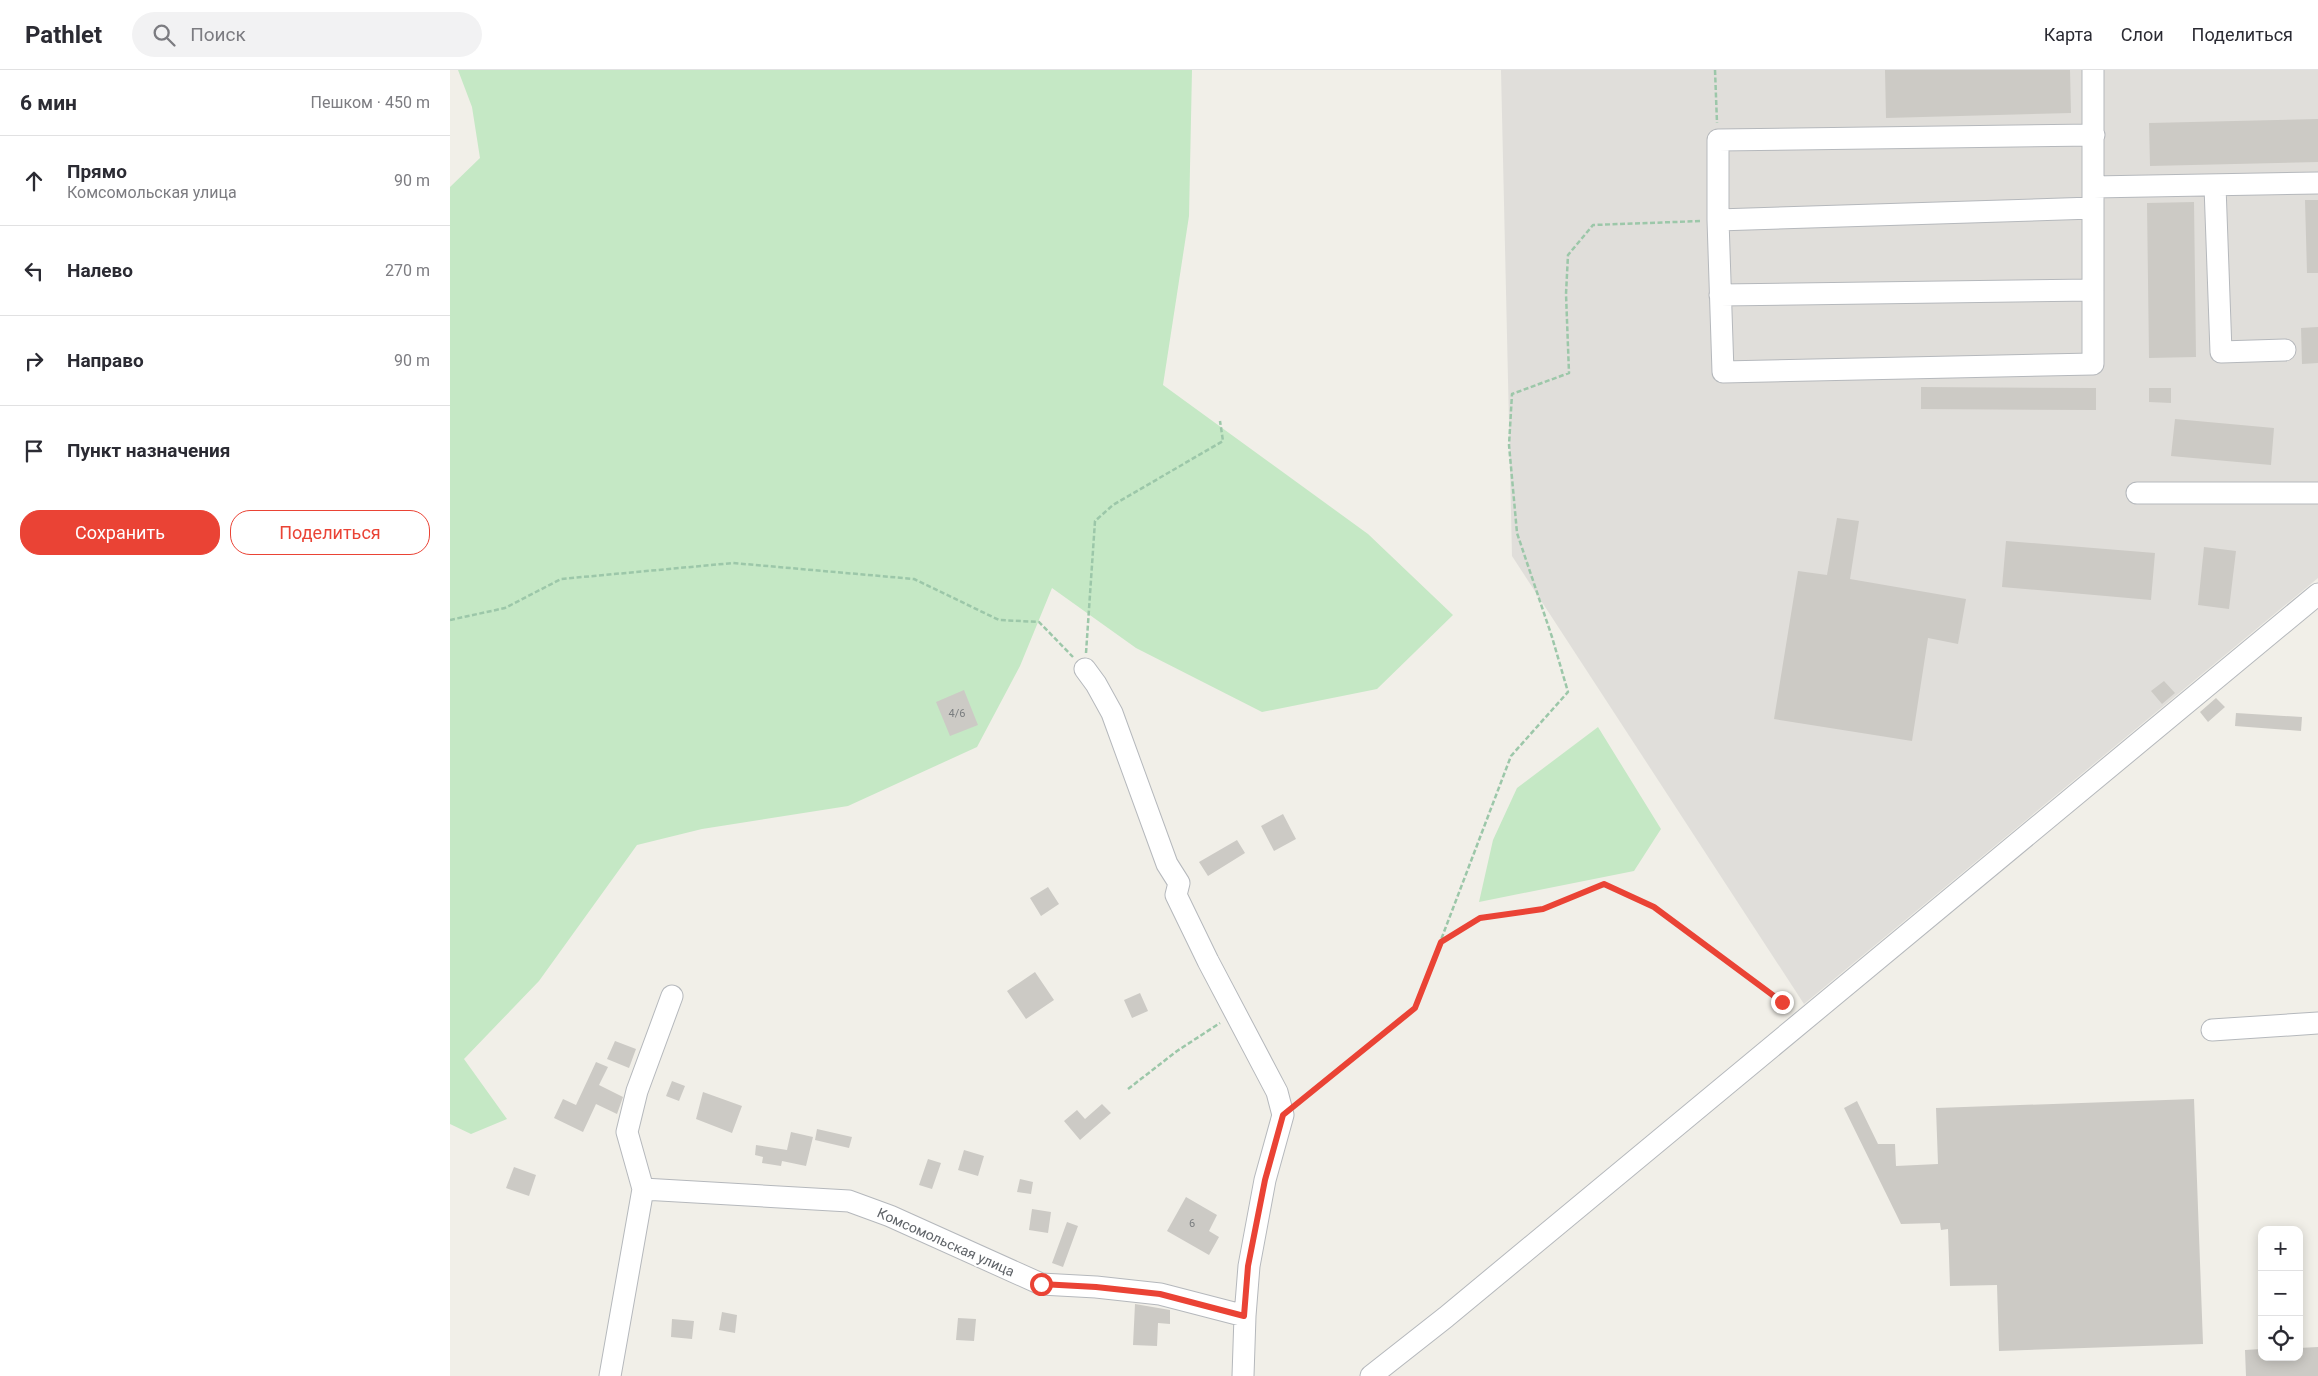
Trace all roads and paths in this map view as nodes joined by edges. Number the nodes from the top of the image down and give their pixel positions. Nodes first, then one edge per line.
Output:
1 (1714, 70) edge
2 (2093, 70) edge
3 (2094, 135) junction
4 (1718, 140) junction
5 (2318, 183) edge
6 (2215, 186) junction
7 (2093, 187) junction
8 (2093, 208) junction
9 (1718, 220) junction
10 (2093, 290) junction
11 (1720, 295) junction
12 (2285, 350) dead end
13 (1220, 421) dead end
14 (2137, 493) dead end
15 (2318, 493) edge
16 (2318, 594) edge
17 (450, 620) edge
18 (1085, 669) junction
19 (1441, 942) junction
20 (672, 996) dead end
21 (1236, 1012) junction
22 (2318, 1023) edge
23 (1799, 1024) junction
24 (2212, 1030) dead end
25 (1128, 1089) dead end
26 (1283, 1115) junction
27 (643, 1189) junction
28 (1244, 1316) junction
29 (610, 1376) edge
30 (1243, 1376) edge
31 (1371, 1376) edge

1 - 4 path
2 - 3 street
3 - 4 street
3 - 7 street
4 - 9 street
5 - 6 street
6 - 7 street
6 - 12 street
7 - 8 street
8 - 9 street
8 - 10 street
9 - 11 street
9 - 19 path
10 - 11 street
10 - 11 street
13 - 18 path
14 - 15 street
16 - 23 street
17 - 18 path
18 - 21 street
19 - 23 path
19 - 26 path
20 - 27 street
21 - 25 path
21 - 26 street
22 - 24 street
23 - 31 street
26 - 28 street
27 - 28 street, Комсомольская улица
27 - 29 street
28 - 30 street

